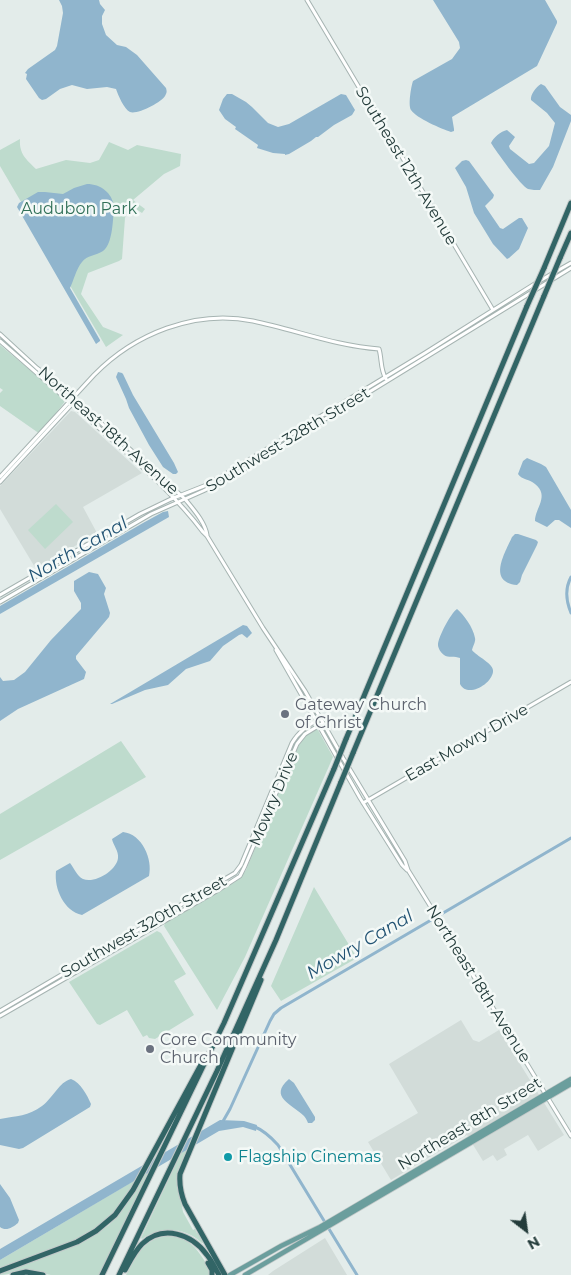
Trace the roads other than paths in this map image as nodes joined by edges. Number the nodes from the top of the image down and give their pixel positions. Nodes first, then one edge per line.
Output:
1 (307, 0) edge
2 (571, 203) edge
3 (571, 233) edge
4 (571, 263) edge
5 (571, 268) edge
6 (494, 312) junction
7 (0, 334) edge
8 (0, 341) edge
9 (385, 377) junction
10 (387, 382) junction
11 (73, 397) junction
12 (71, 402) junction
13 (118, 437) junction
14 (110, 438) junction
15 (139, 456) junction
16 (140, 465) junction
17 (0, 477) edge
18 (0, 482) edge
19 (181, 496) junction
20 (174, 498) junction
21 (185, 499) junction
22 (178, 502) junction
23 (191, 507) junction
24 (186, 511) junction
25 (207, 536) junction
26 (101, 537) junction
27 (101, 543) junction
28 (0, 596) edge
29 (0, 602) edge
30 (270, 639) junction
31 (571, 682) edge
32 (320, 718) junction
33 (316, 721) junction
34 (323, 723) junction
35 (319, 726) junction
36 (368, 801) junction
37 (364, 803) junction
38 (408, 870) junction
39 (232, 882) joint
40 (134, 932) junction
41 (137, 937) junction
42 (276, 940) junction
43 (0, 1011) edge
44 (0, 1016) edge
45 (224, 1023) junction
46 (571, 1079) edge
47 (571, 1084) edge
48 (546, 1096) junction
49 (571, 1136) edge
50 (321, 1229) junction
51 (200, 1247) junction
52 (254, 1262) junction
53 (0, 1271) edge
54 (246, 1274) edge
55 (13, 1275) edge
56 (43, 1275) edge
57 (102, 1275) edge
58 (121, 1275) edge
59 (212, 1275) edge
60 (219, 1275) edge
61 (225, 1275) edge
62 (230, 1275) edge

1 - 6 street, Southeast 12th Avenue
2 - 45 highway, bridge
3 - 42 highway, bridge
4 - 6 street, Southwest 328th Street
5 - 6 street, Southwest 328th Street
6 - 9 street, Southwest 328th Street
6 - 10 street, Southwest 328th Street
7 - 11 street, Northeast 18th Avenue
8 - 12 street, Northeast 18th Avenue
9 - 10 street
9 - 11 street
9 - 19 street, Southwest 328th Street
10 - 21 street, Southwest 328th Street
11 - 12 street
11 - 13 street, Northeast 18th Avenue
12 - 14 street, Northeast 18th Avenue
12 - 17 street
12 - 18 street
13 - 14 street
13 - 15 street, Northeast 18th Avenue
14 - 16 street, Northeast 18th Avenue
15 - 16 street
15 - 19 street, Northeast 18th Avenue
16 - 20 street, Northeast 18th Avenue
19 - 20 street, Southwest 328th Street
19 - 21 street, Northeast 18th Avenue
20 - 22 street, Northeast 18th Avenue
20 - 26 street, Southwest 328th Street
21 - 22 street, Southwest 328th Street
21 - 23 street, Northeast 18th Avenue
22 - 24 street, Northeast 18th Avenue
22 - 27 street, Southwest 328th Street
23 - 24 street
23 - 25 street, Northeast 18th Avenue
24 - 25 street, Northeast 18th Avenue
25 - 30 street, Northeast 18th Avenue
26 - 27 street
26 - 28 street, Southwest 328th Street
27 - 29 street, Southwest 328th Street
30 - 32 street, Northeast 18th Avenue
30 - 33 street, Northeast 18th Avenue
31 - 36 street, East Mowry Drive
32 - 33 street, Southwest 320th Street
32 - 34 street, Northeast 18th Avenue
33 - 35 street, Northeast 18th Avenue
33 - 40 street, Southwest 320th Street
34 - 35 street, Mowry Drive
34 - 36 street, Northeast 18th Avenue
35 - 37 street, Northeast 18th Avenue
35 - 39 street, Mowry Drive
36 - 37 street, East Mowry Drive
36 - 38 street, Northeast 18th Avenue
37 - 38 street, Northeast 18th Avenue
38 - 48 street, Northeast 18th Avenue
39 - 41 street, Southwest 320th Street
40 - 41 street
40 - 43 street, Southwest 320th Street
41 - 44 street, Southwest 320th Street
42 - 58 highway
42 - 61 highway
45 - 53 highway
45 - 57 highway
46 - 48 main road, Northeast 8th Street
47 - 48 main road, Northeast 8th Street
48 - 49 street, Northeast 18th Avenue
48 - 50 main road, Northeast 8th Street
50 - 52 main road
50 - 54 main road
51 - 58 highway
51 - 59 highway
51 - 60 highway
52 - 54 main road
52 - 62 main road
55 - 56 highway

